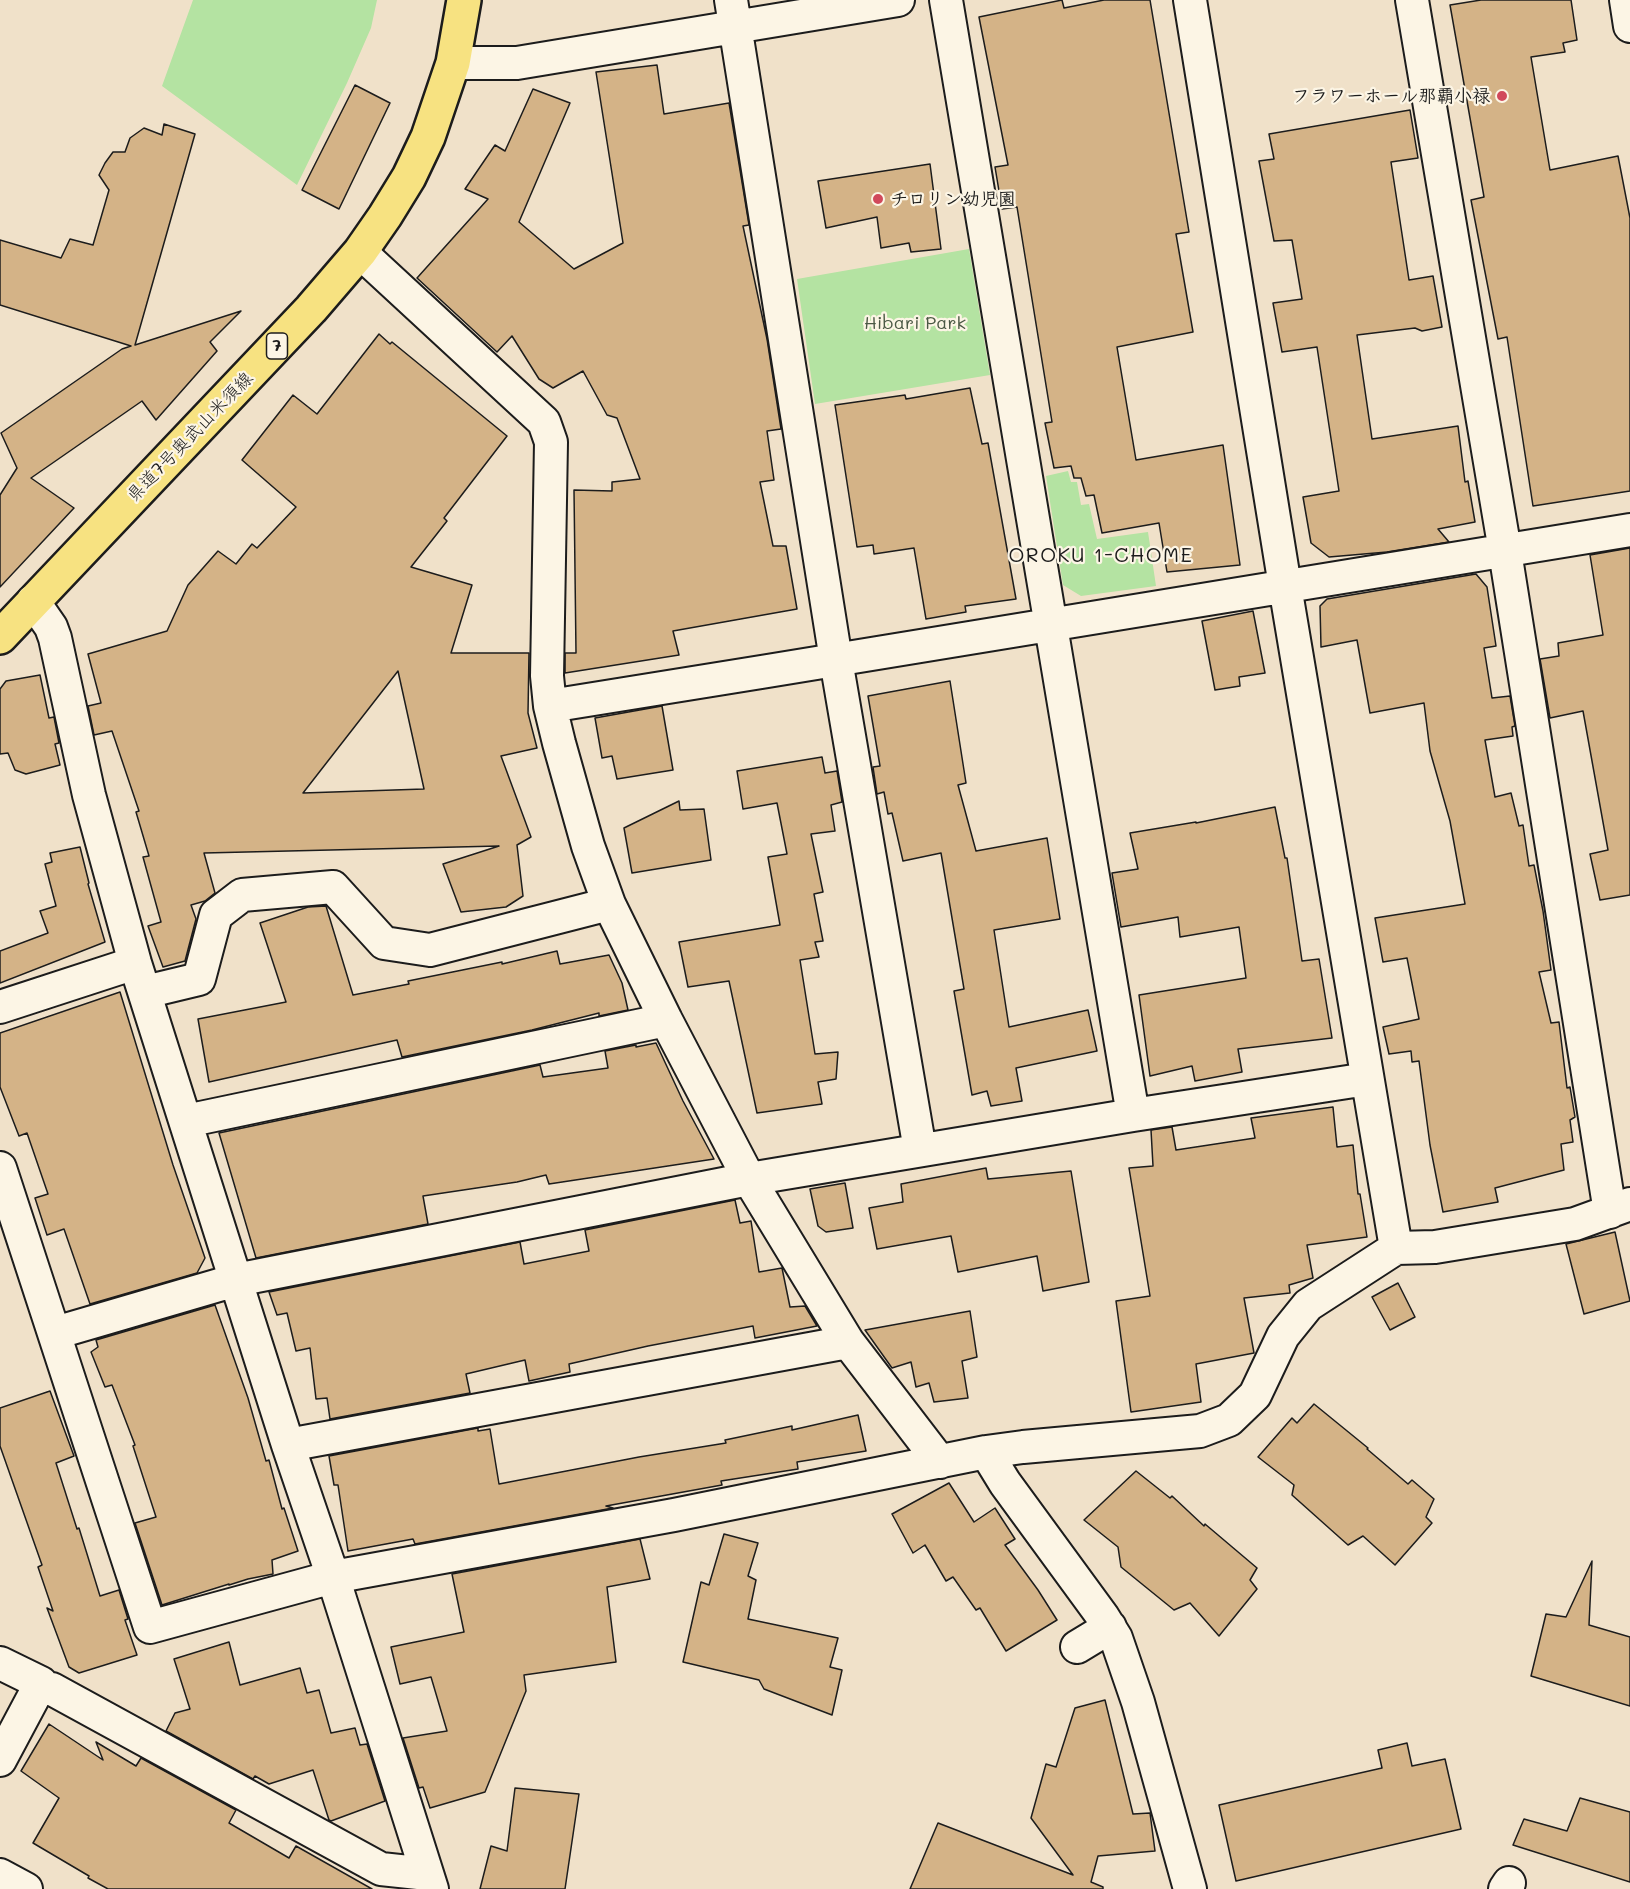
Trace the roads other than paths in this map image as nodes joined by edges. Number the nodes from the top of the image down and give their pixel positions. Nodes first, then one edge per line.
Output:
1 (464, 0) edge
2 (898, 0) edge
3 (946, 0) edge
4 (1190, 0) edge
5 (1412, 0) edge
6 (1626, 0) edge
7 (733, 13) edge
8 (1630, 26) edge
9 (453, 63) junction
10 (360, 252) junction
11 (1630, 530) edge
12 (1505, 551) junction
13 (1285, 586) junction
14 (33, 601) junction
15 (1050, 627) junction
16 (0, 637) edge
17 (836, 660) junction
18 (550, 706) junction
19 (609, 904) junction
20 (140, 978) junction
21 (0, 1007) edge
22 (666, 1020) junction
23 (1367, 1078) junction
24 (1132, 1115) junction
25 (186, 1121) junction
26 (920, 1150) junction
27 (0, 1168) edge
28 (749, 1179) junction
29 (1620, 1208) edge
30 (1396, 1248) junction
31 (236, 1280) junction
32 (55, 1334) junction
33 (848, 1342) junction
34 (288, 1445) junction
35 (986, 1452) junction
36 (940, 1462) junction
37 (333, 1577) junction
38 (1110, 1627) junction
39 (1077, 1647) dead end
40 (0, 1663) edge
41 (52, 1689) dead end
42 (0, 1760) edge
43 (0, 1875) edge
44 (430, 1882) edge
45 (26, 1889) edge
46 (1190, 1889) edge

1 - 9 main road, 県道7号奥武山米須線 / 7
2 - 7 street
3 - 15 street
4 - 13 street
5 - 12 street
6 - 8 street
7 - 9 street
7 - 17 street
9 - 10 main road, 県道7号奥武山米須線 / 7
10 - 14 main road, 県道7号奥武山米須線 / 7
10 - 18 street
11 - 12 street
12 - 13 street
12 - 29 street
13 - 15 street
13 - 23 street
14 - 16 main road, 県道7号奥武山米須線 / 7
14 - 20 street
15 - 17 street
15 - 24 street
17 - 18 street
17 - 26 street
18 - 19 street
19 - 20 street
19 - 22 street
20 - 21 street
20 - 25 street
22 - 25 street
22 - 28 street
23 - 24 street
23 - 30 street
24 - 26 street
25 - 31 street
26 - 28 street
27 - 32 street
28 - 31 street
28 - 33 street
29 - 30 street
30 - 35 street
31 - 32 street
31 - 34 street
32 - 37 street
33 - 34 street
33 - 36 street
34 - 37 street
35 - 36 street
35 - 38 street
36 - 37 street
37 - 44 street
38 - 39 street
38 - 46 street
40 - 42 street
41 - 44 street
43 - 45 street

